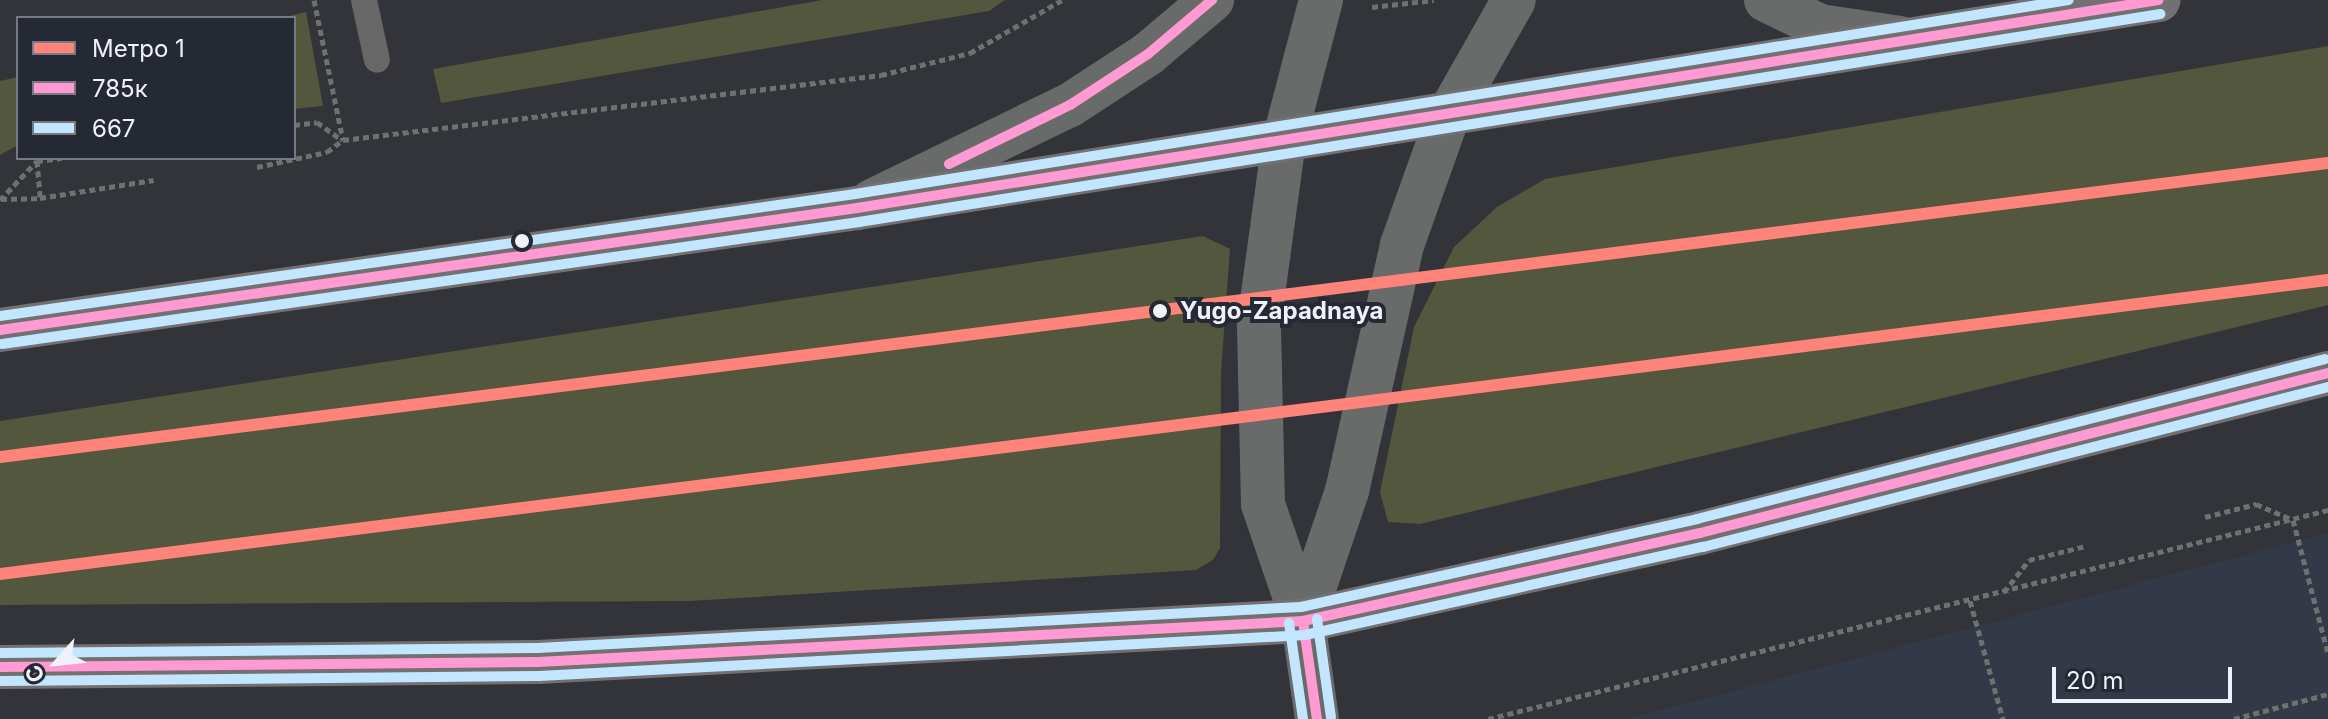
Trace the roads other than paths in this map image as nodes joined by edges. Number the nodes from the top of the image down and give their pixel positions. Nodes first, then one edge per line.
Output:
1 (364, 0) edge
2 (1212, 0) edge
3 (1321, 0) edge
4 (1514, 0) edge
5 (1766, 0) edge
6 (2158, 0) edge
7 (1922, 41) junction
8 (377, 60) dead end
9 (1448, 116) junction
10 (1284, 141) junction
11 (857, 208) junction
12 (0, 330) edge
13 (2328, 373) edge
14 (1303, 621) junction
15 (0, 667) edge
16 (1317, 719) edge

1 - 8 lane
2 - 11 main road
3 - 10 main road
4 - 9 main road
5 - 7 main road
6 - 7 main road
7 - 9 main road
9 - 10 main road
9 - 14 main road
10 - 11 main road
10 - 14 main road
11 - 12 main road
13 - 14 main road
14 - 15 main road
14 - 16 main road

